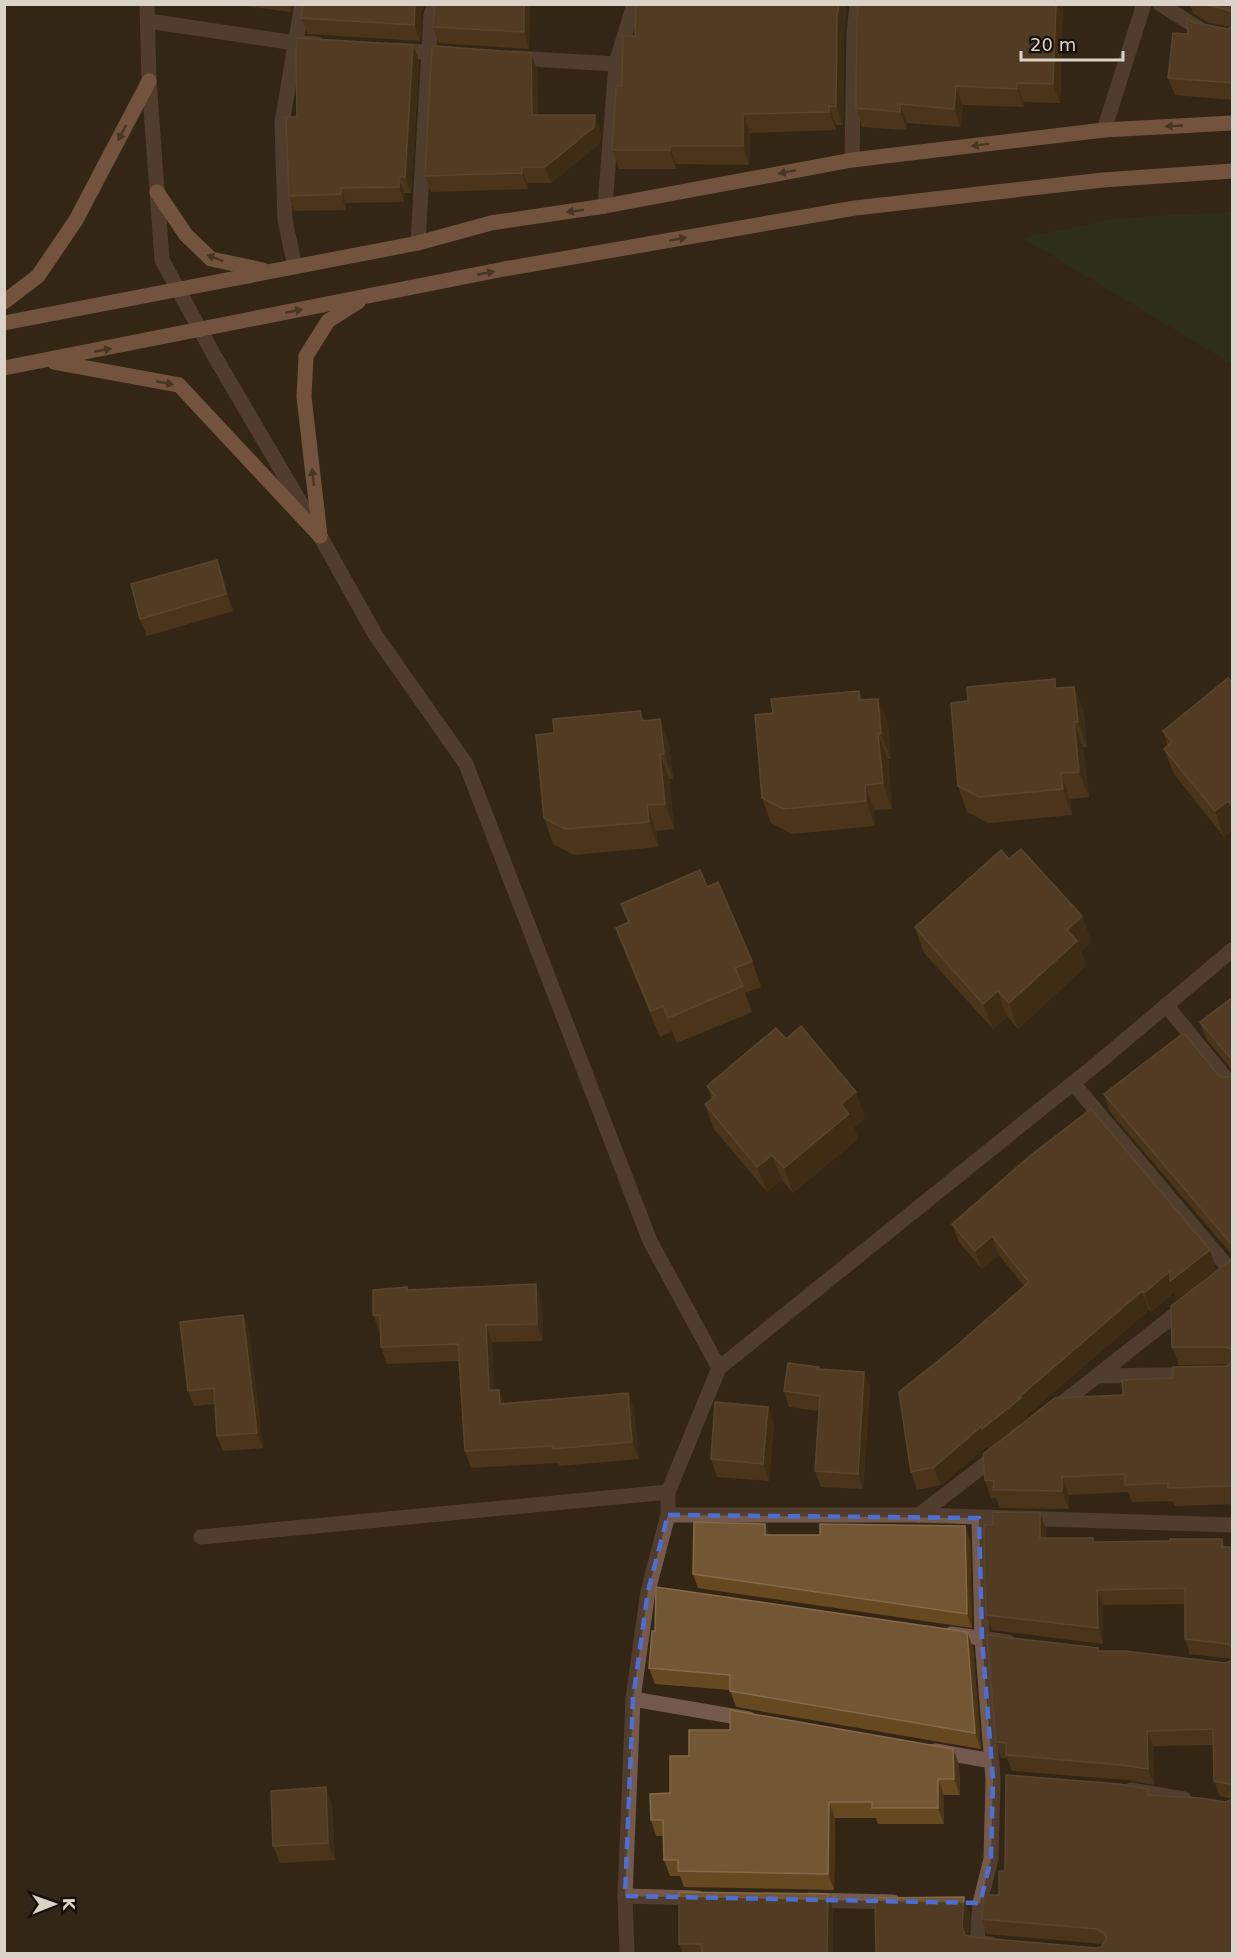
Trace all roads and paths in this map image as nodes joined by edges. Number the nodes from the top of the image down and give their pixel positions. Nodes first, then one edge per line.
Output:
1 (147, 4) edge
2 (302, 4) edge
3 (435, 4) edge
4 (634, 4) edge
5 (857, 4) edge
6 (1144, 4) edge
7 (1160, 4) edge
8 (148, 21) junction
9 (1233, 37) edge
10 (295, 43) junction
11 (328, 45) edge
12 (384, 49) edge
13 (429, 52) junction
14 (464, 54) edge
15 (499, 57) edge
16 (616, 64) junction
17 (149, 81) junction
18 (1233, 123) edge
19 (1104, 130) junction
20 (852, 160) junction
21 (1233, 171) edge
22 (157, 192) junction
23 (605, 206) junction
24 (418, 243) junction
25 (295, 267) junction
26 (272, 272) junction
27 (179, 290) junction
28 (366, 297) junction
29 (4, 302) edge
30 (4, 323) edge
31 (200, 330) junction
32 (45, 361) junction
33 (4, 368) edge
34 (320, 536) junction
35 (1233, 950) edge
36 (1166, 1005) junction
37 (1073, 1083) junction
38 (1233, 1086) edge
39 (1228, 1273) edge
40 (1195, 1299) edge
41 (718, 1368) junction
42 (1233, 1374) edge
43 (1098, 1376) junction
44 (1041, 1420) edge
45 (1013, 1442) edge
46 (668, 1492) junction
47 (668, 1515) junction
48 (919, 1515) junction
49 (979, 1518) junction
50 (1233, 1525) edge
51 (201, 1537) dead end
52 (936, 1632) edge
53 (982, 1639) junction
54 (1027, 1644) edge
55 (633, 1700) junction
56 (767, 1722) edge
57 (925, 1749) edge
58 (992, 1761) junction
59 (1115, 1789) edge
60 (1197, 1802) edge
61 (625, 1896) junction
62 (708, 1898) edge
63 (791, 1900) edge
64 (909, 1902) edge
65 (1009, 1945) edge
66 (627, 1953) edge

1 - 8 street
2 - 10 street
3 - 13 street
4 - 16 street
5 - 20 street
6 - 19 street
7 - 9 street
8 - 10 street
8 - 17 street
10 - 11 street
10 - 25 street
12 - 13 street
13 - 14 street
13 - 24 street
15 - 16 street
16 - 23 street
17 - 22 street
17 -> 29 main road
18 -> 19 main road
19 -> 20 main road
20 -> 23 main road
28 -> 21 main road
26 -> 22 main road
22 - 27 street
23 -> 24 main road
24 - 25 main road
25 - 26 main road
26 - 27 main road
27 - 30 main road
27 - 31 street
31 -> 28 main road
34 -> 28 main road
32 -> 31 main road
31 - 34 street
32 - 33 main road
32 -> 34 main road
34 - 41 street
35 - 36 street
36 - 37 street
36 - 38 street
37 - 39 street
37 - 41 street
40 - 43 street
41 - 46 street
42 - 43 street
43 - 44 street
45 - 48 street
46 - 47 street
46 - 51 street
47 - 48 street
47 - 55 street
48 - 49 street
49 - 50 street
49 - 53 street
52 - 53 street
53 - 54 street
53 - 58 street
55 - 56 street
55 - 61 street
57 - 58 street
58 - 65 street
59 - 60 street
61 - 62 street
61 - 66 street
63 - 64 street

